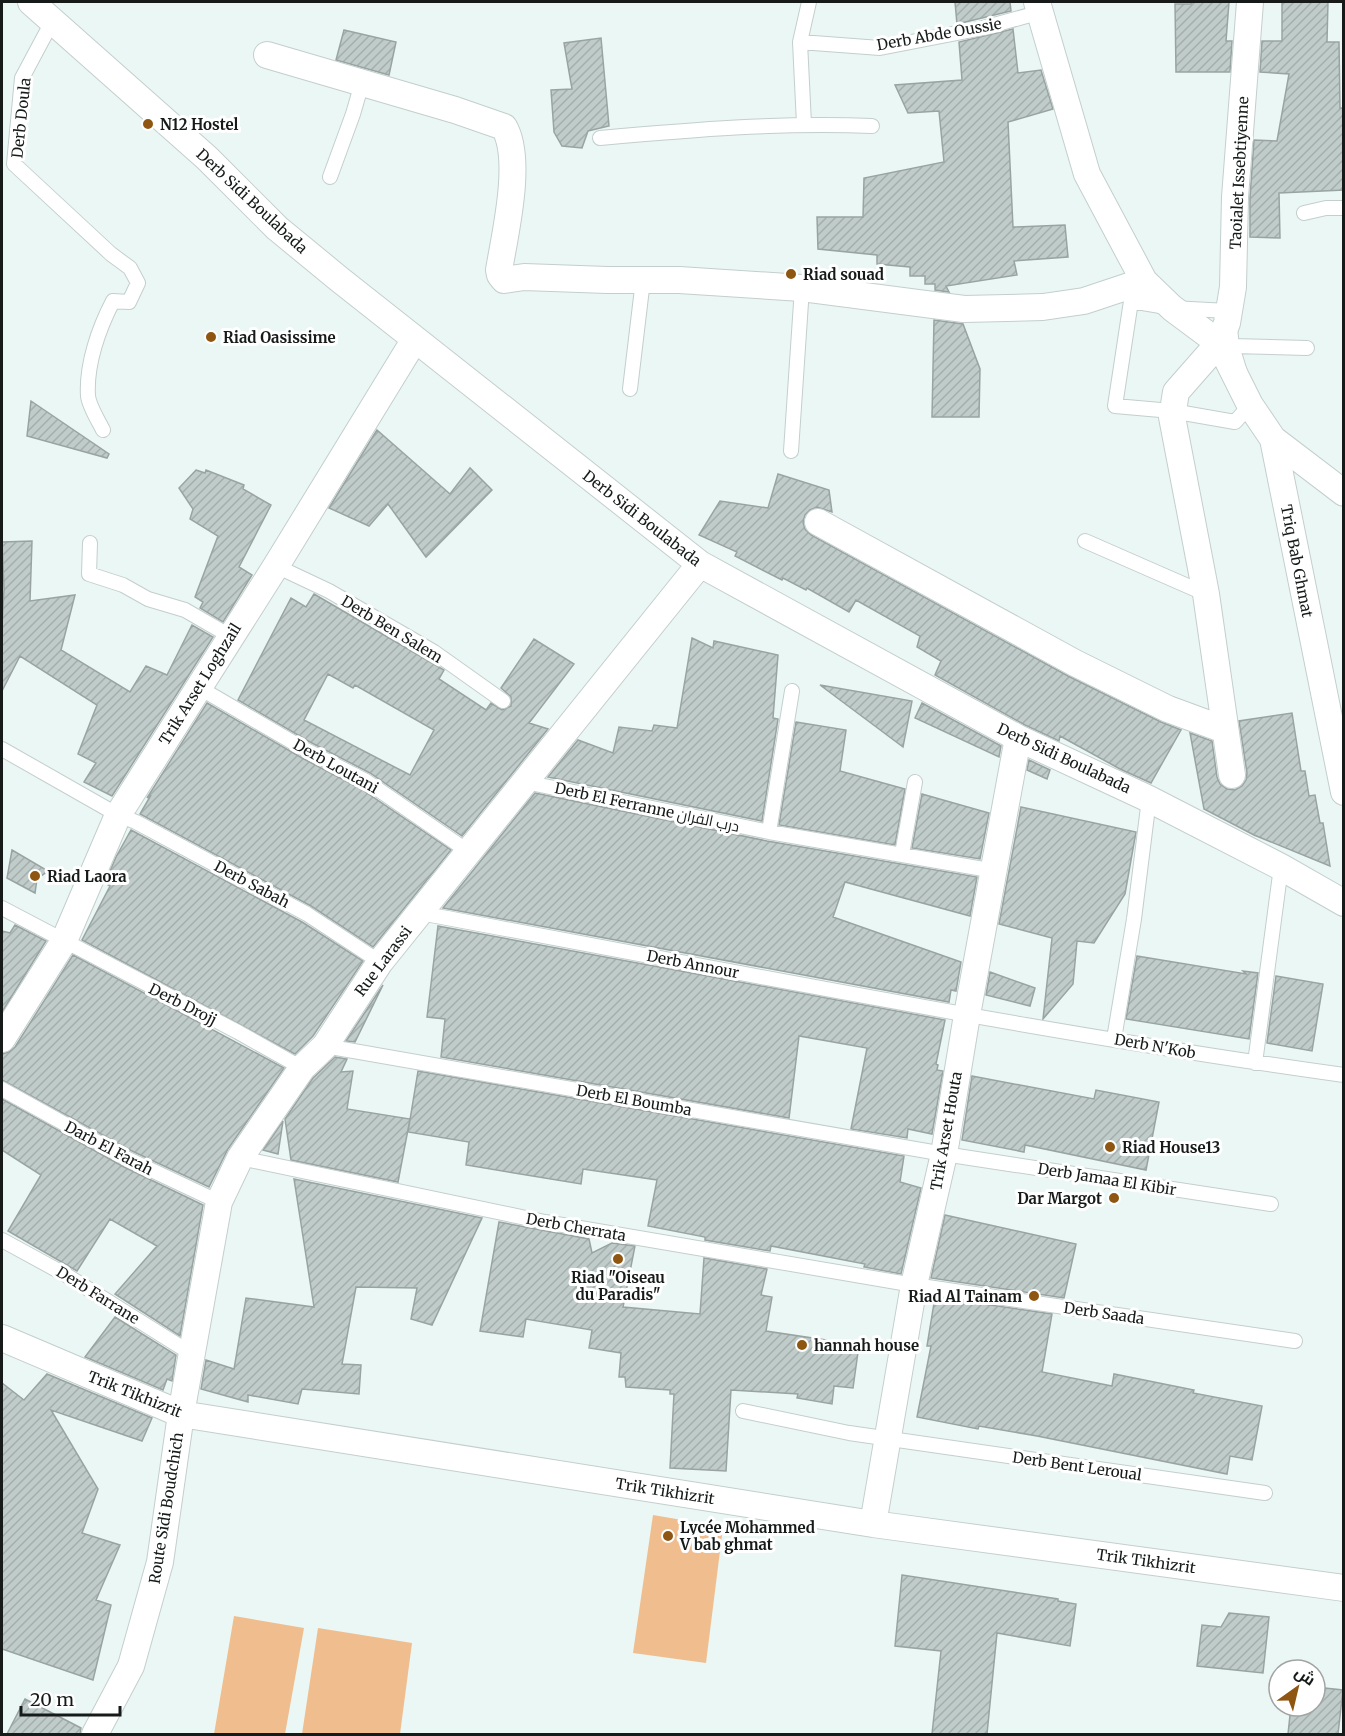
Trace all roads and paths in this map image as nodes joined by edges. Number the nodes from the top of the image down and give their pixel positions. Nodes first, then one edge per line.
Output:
1 (31, 2) edge
2 (809, 2) edge
3 (1250, 2) edge
4 (1039, 7) edge
5 (53, 20) junction
6 (800, 42) junction
7 (267, 55) dead end
8 (362, 83) junction
9 (804, 124) junction
10 (872, 126) dead end
11 (600, 138) dead end
12 (330, 177) dead end
13 (1344, 208) edge
14 (1304, 213) dead end
15 (643, 280) junction
16 (1144, 281) junction
17 (802, 288) junction
18 (1172, 308) junction
19 (1228, 311) junction
20 (415, 339) junction
21 (1225, 345) junction
22 (1307, 348) dead end
23 (630, 389) dead end
24 (1250, 405) junction
25 (1172, 411) junction
26 (103, 430) dead end
27 (1273, 439) junction
28 (791, 451) dead end
29 (1344, 493) edge
30 (818, 522) dead end
31 (1085, 541) dead end
32 (90, 543) dead end
33 (700, 564) junction
34 (276, 566) junction
35 (1206, 594) junction
36 (230, 636) junction
37 (198, 687) junction
38 (792, 691) dead end
39 (503, 701) dead end
40 (1226, 730) junction
41 (1018, 738) junction
42 (2, 749) edge
43 (1232, 775) dead end
44 (525, 782) junction
45 (915, 782) dead end
46 (1344, 792) edge
47 (1149, 798) junction
48 (118, 815) junction
49 (769, 832) junction
50 (469, 852) junction
51 (902, 854) junction
52 (1281, 867) junction
53 (995, 871) junction
54 (1344, 903) edge
55 (2, 908) edge
56 (420, 913) junction
57 (64, 940) junction
58 (380, 962) junction
59 (967, 1015) junction
60 (2, 1039) edge
61 (1114, 1039) junction
62 (325, 1046) junction
63 (1255, 1063) junction
64 (302, 1068) junction
65 (1344, 1075) edge
66 (2, 1089) edge
67 (944, 1154) junction
68 (240, 1158) junction
69 (219, 1202) junction
70 (1271, 1204) dead end
71 (2, 1240) edge
72 (914, 1285) junction
73 (2, 1338) edge
74 (1294, 1341) dead end
75 (192, 1354) junction
76 (743, 1411) dead end
77 (181, 1414) junction
78 (888, 1439) junction
79 (1265, 1493) dead end
80 (873, 1524) junction
81 (1344, 1588) edge
82 (95, 1734) edge

1 - 5 street, Derb Sidi Boulabada
2 - 6 lane
3 - 19 street, Taoialet Issebtiyenne
4 - 6 lane, Derb Abde Oussie
4 - 16 street
5 - 20 street, Derb Sidi Boulabada
5 - 26 lane, Derb Doula
6 - 9 lane
7 - 8 street
8 - 12 lane
8 - 15 street
9 - 10 lane
9 - 11 lane
13 - 14 lane
15 - 17 street
15 - 23 lane
16 - 17 street
16 - 18 street
17 - 28 lane
18 - 19 lane
18 - 21 street
18 - 25 lane
19 - 21 street, Taoialet Issebtiyenne
20 - 33 street, Derb Sidi Boulabada
20 - 34 street, Trik Arset Loghzail
21 - 22 lane
21 - 24 street, Triq Bab Ghmat
21 - 25 street
24 - 25 lane
24 - 27 street, Triq Bab Ghmat
25 - 35 street
27 - 29 street
27 - 46 street, Triq Bab Ghmat
30 - 40 street
31 - 35 lane
32 - 36 lane
33 - 41 street, Derb Sidi Boulabada
33 - 44 street, Rue Larassi
34 - 36 street, Trik Arset Loghzail
34 - 39 lane, Derb Ben Salem
35 - 40 street
36 - 37 street, Trik Arset Loghzail
37 - 48 street, Trik Arset Loghzail
37 - 50 lane, Derb Loutani
38 - 49 lane
40 - 43 street
41 - 47 street, Derb Sidi Boulabada
41 - 53 street, Trik Arset Houta
42 - 48 lane, Derb Sabah
44 - 49 lane, Derb El Ferranne درب الفران
44 - 50 street, Rue Larassi
45 - 51 lane
47 - 52 street, Derb Sidi Boulabada
47 - 61 lane
48 - 57 street, Trik Arset Loghzail
48 - 58 lane, Derb Sabah
49 - 51 lane, Derb El Ferranne درب الفران
50 - 56 street, Rue Larassi
51 - 53 lane, Derb El Ferranne درب الفران
52 - 54 street, Derb Sidi Boulabada
52 - 63 lane
53 - 59 street, Trik Arset Houta
55 - 57 lane, Derb Drojj
56 - 58 street, Rue Larassi
56 - 59 lane, Derb Annour
57 - 60 street, Trik Arset Loghzail
57 - 64 lane, Derb Drojj
58 - 62 street, Rue Larassi
59 - 61 lane, Derb N'Kob
59 - 67 street, Trik Arset Houta
61 - 63 lane, Derb N'Kob
62 - 64 street, Rue Larassi
62 - 67 lane, Derb El Boumba
63 - 65 lane, Derb N'Kob
64 - 68 street, Rue Larassi
66 - 69 lane, Darb El Farah
67 - 70 lane, Derb Jamaa El Kibir
67 - 72 street, Trik Arset Houta
68 - 69 street, Rue Larassi
68 - 72 lane, Derb Cherrata
69 - 75 street, Rue Larassi
71 - 75 lane, Derb Farrane
72 - 74 lane, Derb Saada
72 - 78 street, Trik Arset Houta
73 - 77 street, Trik Tikhizrit
75 - 77 street, Rue Larassi
76 - 78 lane, Derb Bent Leroual
77 - 80 street, Trik Tikhizrit
77 - 82 street, Route Sidi Boudchich
78 - 79 lane, Derb Bent Leroual
78 - 80 street, Trik Arset Houta
80 - 81 street, Trik Tikhizrit

